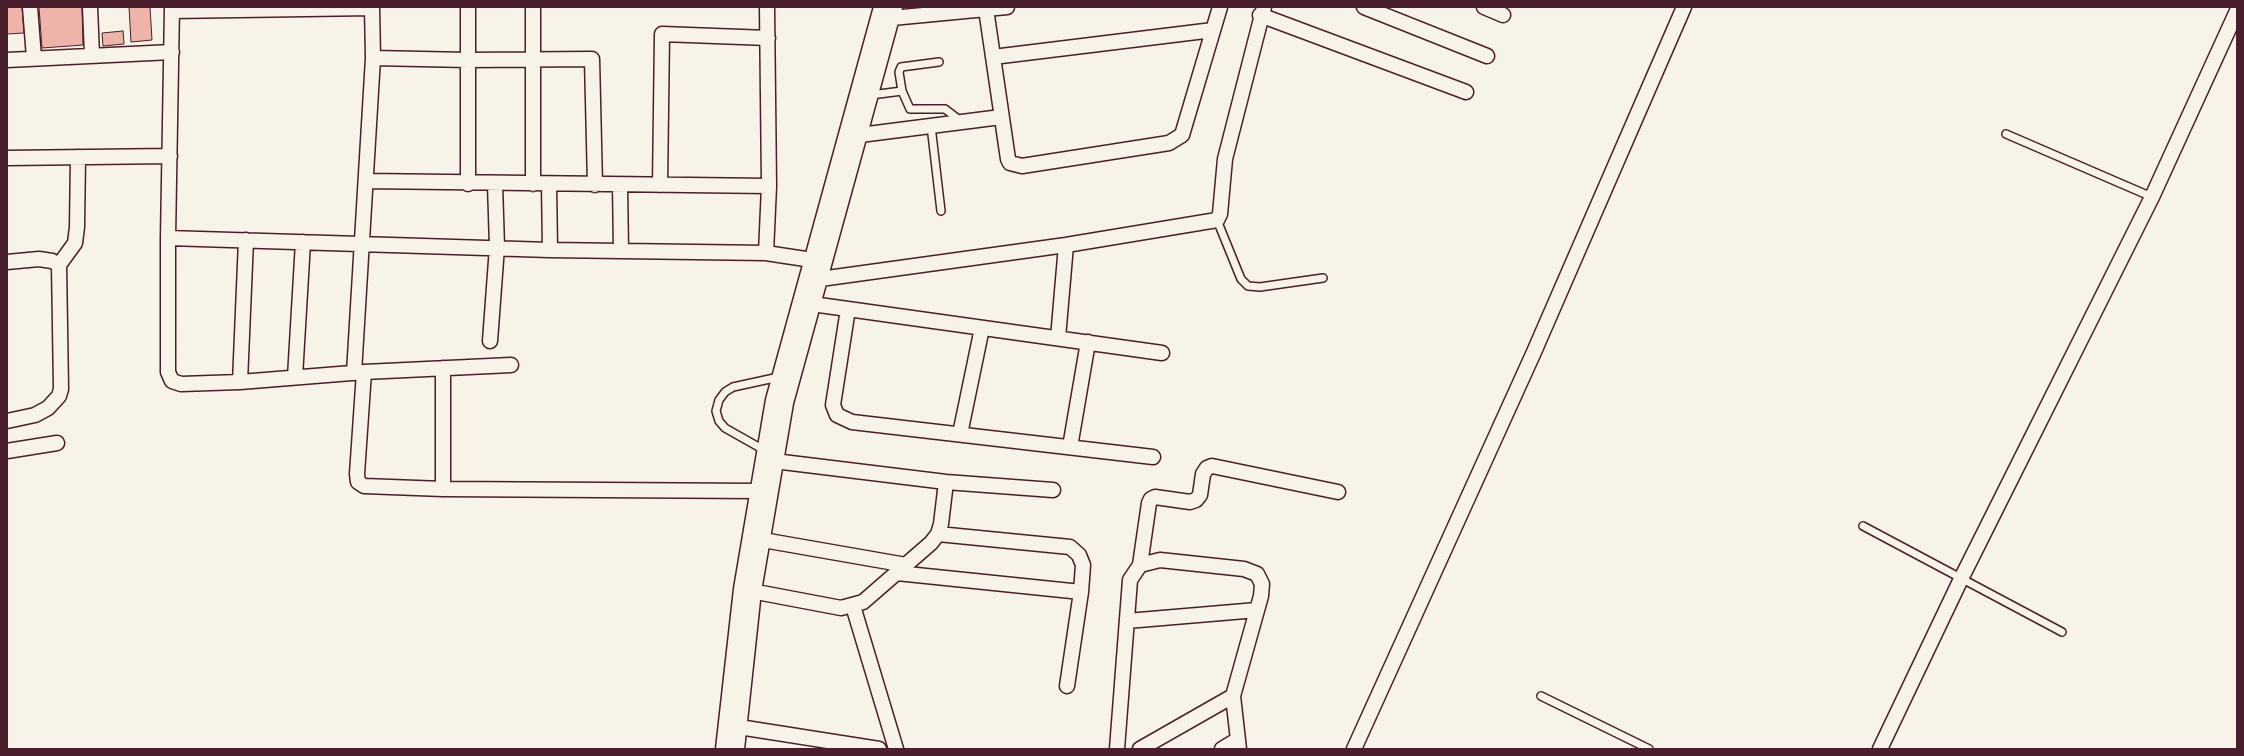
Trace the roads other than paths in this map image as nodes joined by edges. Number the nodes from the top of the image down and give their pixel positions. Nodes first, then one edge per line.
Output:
1 (30, 7) edge
2 (90, 7) edge
3 (372, 7) edge
4 (468, 7) edge
5 (533, 7) edge
6 (768, 7) edge
7 (881, 7) edge
8 (1007, 7) edge
9 (1220, 7) edge
10 (1364, 7) edge
11 (1484, 7) edge
12 (1684, 7) edge
13 (172, 9) edge
14 (986, 9) junction
15 (1262, 11) edge
16 (2237, 11) edge
17 (894, 12) edge
18 (1503, 15) dead end
19 (1213, 30) junction
20 (768, 38) junction
21 (172, 52) junction
22 (92, 56) junction
23 (1487, 56) dead end
24 (34, 58) junction
25 (373, 58) junction
26 (993, 58) junction
27 (532, 59) junction
28 (7, 60) edge
29 (468, 60) junction
30 (939, 62) dead end
31 (902, 90) junction
32 (1466, 92) dead end
33 (871, 95) junction
34 (1002, 117) junction
35 (962, 122) junction
36 (931, 126) junction
37 (860, 134) junction
38 (2006, 134) dead end
39 (170, 156) junction
40 (78, 157) junction
41 (7, 158) edge
42 (366, 181) junction
43 (468, 184) junction
44 (495, 184) junction
45 (533, 184) junction
46 (549, 184) junction
47 (595, 185) junction
48 (620, 185) junction
49 (660, 185) junction
50 (769, 186) junction
51 (2152, 197) junction
52 (941, 211) dead end
53 (1217, 220) junction
54 (168, 238) junction
55 (246, 240) junction
56 (304, 242) junction
57 (362, 244) junction
58 (1066, 245) junction
59 (497, 247) junction
60 (550, 250) junction
61 (621, 251) junction
62 (766, 253) junction
63 (812, 260) junction
64 (7, 262) edge
65 (59, 265) junction
66 (1323, 278) dead end
67 (820, 279) junction
68 (806, 280) junction
69 (807, 303) junction
70 (848, 309) junction
71 (982, 328) junction
72 (1058, 338) junction
73 (490, 341) dead end
74 (1088, 342) junction
75 (1162, 353) dead end
76 (512, 365) dead end
77 (443, 368) junction
78 (359, 373) junction
79 (295, 377) junction
80 (779, 377) junction
81 (240, 382) junction
82 (7, 421) edge
83 (960, 434) junction
84 (57, 443) dead end
85 (1070, 447) junction
86 (7, 451) edge
87 (767, 457) junction
88 (1153, 457) dead end
89 (946, 482) junction
90 (443, 489) junction
91 (1053, 490) dead end
92 (758, 491) junction
93 (1338, 492) dead end
94 (1863, 526) dead end
95 (938, 534) junction
96 (763, 540) junction
97 (1140, 565) junction
98 (901, 569) junction
99 (1961, 579) junction
100 (748, 590) junction
101 (1081, 592) junction
102 (853, 606) junction
103 (1257, 610) junction
104 (1126, 621) junction
105 (2062, 632) dead end
106 (1067, 686) dead end
107 (1232, 696) junction
108 (1541, 696) dead end
109 (739, 727) junction
110 (1238, 745) edge
111 (738, 748) edge
112 (723, 749) edge
113 (879, 749) edge
114 (896, 749) edge
115 (1117, 749) edge
116 (1140, 749) edge
117 (1222, 749) edge
118 (1354, 749) edge
119 (1649, 749) edge
120 (1880, 749) edge

1 - 24 street
2 - 22 street
3 - 13 street
3 - 25 street
4 - 29 street
5 - 27 street
6 - 20 street
7 - 63 street
8 - 14 street
9 - 19 street
10 - 23 street
11 - 18 street
12 - 118 street
13 - 21 street
14 - 17 street
14 - 26 street
15 - 32 street
15 - 53 street
16 - 51 street
17 - 33 street
19 - 26 street
19 - 34 street
20 - 49 street
20 - 50 street
21 - 22 street
21 - 39 street
22 - 24 street
24 - 28 street
25 - 29 street
25 - 42 street
26 - 34 street
27 - 29 street
27 - 45 street
27 - 47 street
29 - 43 street
30 - 31 lane
31 - 33 lane
31 - 35 lane
33 - 37 street
34 - 35 street
35 - 36 street
36 - 37 street
36 - 52 lane
37 - 67 street
38 - 51 lane
39 - 40 street
39 - 54 street
40 - 41 street
40 - 65 street
42 - 43 street
42 - 57 street
43 - 44 street
44 - 45 street
44 - 59 street
45 - 46 street
46 - 47 street
46 - 60 street
47 - 48 street
48 - 49 street
48 - 61 street
49 - 50 street
50 - 62 street
51 - 99 street
53 - 58 street
53 - 66 lane
54 - 55 street
54 - 81 street
55 - 56 street
55 - 81 street
56 - 57 street
56 - 79 street
57 - 59 street
57 - 78 street
58 - 67 street
58 - 72 street
59 - 60 street
59 - 73 street
60 - 61 street
61 - 62 street
62 - 63 street
63 - 68 street
64 - 65 street
65 - 82 street
67 - 68 street
67 - 69 street
68 - 69 street
69 - 70 street
69 - 80 street
69 - 87 street
70 - 71 street
70 - 83 street
71 - 72 street
71 - 83 street
72 - 74 street
74 - 75 street
74 - 85 street
76 - 77 street
77 - 78 street
77 - 90 street
78 - 79 street
78 - 90 street
79 - 81 street
80 - 87 street
80 - 87 lane
83 - 85 street
84 - 86 street
85 - 88 street
87 - 89 street
87 - 92 street
87 - 96 street
89 - 91 street
89 - 95 street
90 - 92 street
92 - 100 street
93 - 97 street
94 - 99 lane
95 - 98 street
95 - 101 street
96 - 98 street
96 - 100 street
97 - 103 street
97 - 104 street
98 - 101 street
98 - 102 street
99 - 105 lane
99 - 120 street
100 - 102 street
100 - 109 street
100 - 112 street
101 - 106 street
102 - 114 street
103 - 104 street
103 - 107 street
104 - 115 street
107 - 110 street
107 - 116 street
108 - 119 lane
109 - 111 street
109 - 113 street
110 - 117 street

